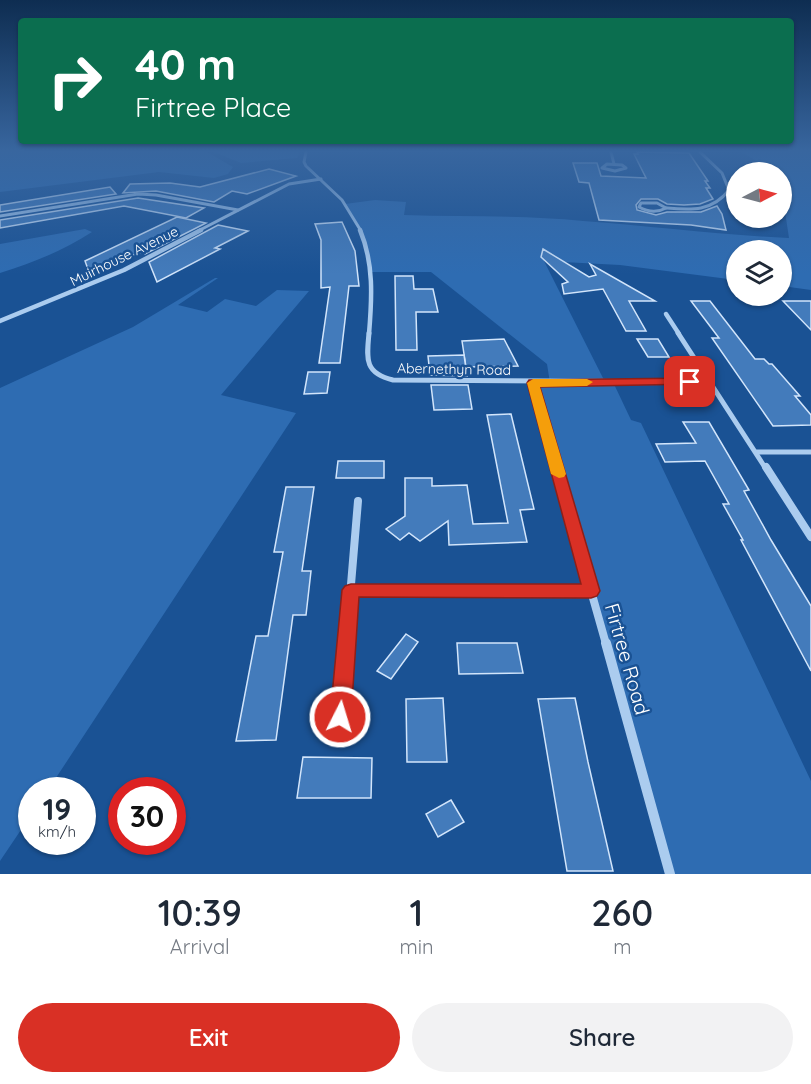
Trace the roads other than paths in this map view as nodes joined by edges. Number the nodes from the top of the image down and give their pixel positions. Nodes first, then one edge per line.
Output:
1 (272, 193) edge
2 (334, 193) edge
3 (727, 193) edge
4 (666, 208) junction
5 (238, 210) junction
6 (0, 216) edge
7 (666, 314) dead end
8 (0, 321) edge
9 (710, 382) junction
10 (533, 383) junction
11 (757, 452) junction
12 (811, 452) edge
13 (358, 501) dead end
14 (811, 537) edge
15 (351, 590) junction
16 (591, 591) junction
17 (340, 717) dead end
18 (670, 874) edge

1 - 5 street, Muirhouse Avenue
2 - 10 street, Abernethyn Road
3 - 4 street
4 - 4 street
5 - 6 street
5 - 8 street, Muirhouse Avenue
7 - 9 street
9 - 10 street, Abernethyn Road
9 - 11 street
10 - 16 street, Firtree Road
11 - 12 street
11 - 14 street
13 - 15 street
15 - 16 street
15 - 17 street
16 - 18 street, Firtree Road

